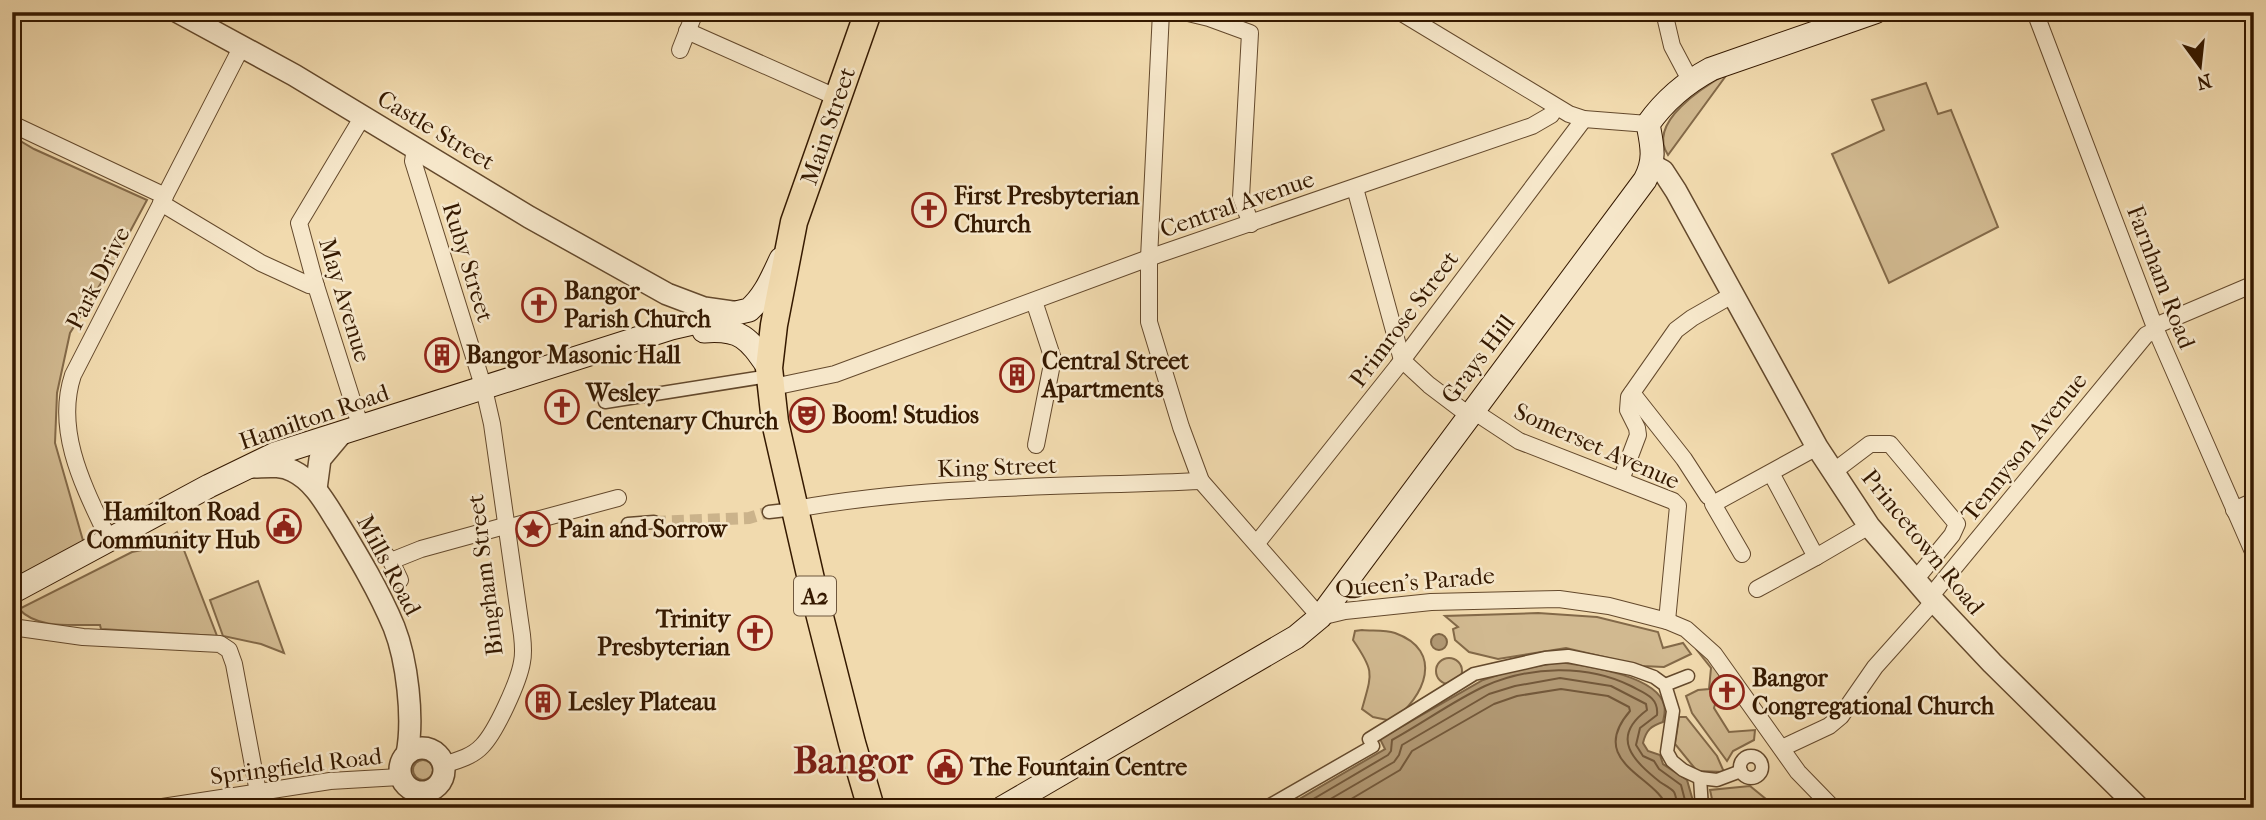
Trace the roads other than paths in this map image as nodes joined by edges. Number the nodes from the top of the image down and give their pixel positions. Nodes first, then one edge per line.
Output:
1 (178, 12) edge
2 (695, 12) edge
3 (868, 12) edge
4 (1161, 12) edge
5 (1184, 12) edge
6 (1400, 12) edge
7 (1664, 12) edge
8 (1875, 12) edge
9 (2035, 12) edge
10 (687, 31) junction
11 (242, 46) junction
12 (680, 50) dead end
13 (1690, 80) junction
14 (838, 98) junction
15 (1556, 107) junction
16 (363, 117) junction
17 (1584, 119) junction
18 (12, 124) edge
19 (1648, 124) junction
20 (415, 149) junction
21 (1652, 165) junction
22 (1355, 188) junction
23 (163, 200) junction
24 (1251, 224) junction
25 (790, 240) junction
26 (1149, 258) junction
27 (2254, 284) edge
28 (316, 286) junction
29 (667, 294) junction
30 (1734, 294) junction
31 (1034, 301) junction
32 (741, 312) junction
33 (2156, 328) junction
34 (662, 331) junction
35 (1402, 360) junction
36 (769, 375) junction
37 (484, 389) junction
38 (1632, 393) junction
39 (605, 401) dead end
40 (1470, 413) junction
41 (351, 431) junction
42 (1036, 445) dead end
43 (1818, 447) junction
44 (251, 467) junction
45 (1772, 472) junction
46 (1833, 472) junction
47 (1621, 480) junction
48 (1201, 481) junction
49 (316, 489) junction
50 (1708, 496) dead end
51 (618, 498) dead end
52 (2254, 501) edge
53 (795, 509) junction
54 (2234, 510) junction
55 (769, 512) tunnel mouth
56 (654, 522) tunnel mouth
57 (628, 524) dead end
58 (507, 526) junction
59 (1870, 526) junction
60 (109, 540) junction
61 (1256, 542) junction
62 (1742, 554) dead end
63 (2254, 554) edge
64 (1816, 557) junction
65 (400, 580) dead end
66 (1915, 580) junction
67 (1757, 589) dead end
68 (12, 592) edge
69 (1932, 599) junction
70 (1320, 617) junction
71 (1667, 621) junction
72 (12, 626) edge
73 (1688, 676) dead end
74 (1665, 685) junction
75 (1783, 748) junction
76 (407, 754) junction
77 (443, 765) junction
78 (400, 777) junction
79 (1700, 778) junction
80 (419, 791) junction
81 (258, 792) junction
82 (156, 808) edge
83 (435, 808) edge
84 (871, 808) edge
85 (1002, 808) edge
86 (1265, 808) edge
87 (1702, 808) edge
88 (1833, 808) edge
89 (2139, 808) edge

1 - 11 street, Castle Street
2 - 10 street
3 - 14 main road, Main Street / A2
4 - 26 street
5 - 24 street
6 - 15 street
7 - 13 street
8 - 13 main road
9 - 33 street, Farnham Road
10 - 12 street
10 - 14 street
11 - 16 street, Castle Street
11 - 23 street, Park Drive
13 - 19 main road
14 - 25 main road, Main Street / A2
15 - 17 street
15 - 22 street, Central Avenue
16 - 20 street, Castle Street
16 - 28 street, May Avenue
17 - 19 street
17 - 35 street, Primrose Street
18 - 23 street
19 - 21 main road
20 - 29 street, Castle Street
20 - 37 street, Ruby Street
21 - 30 street, Princetown Road
21 - 40 main road, Grays Hill
22 - 24 street, Central Avenue
22 - 35 street
23 - 28 street
23 - 60 street, Park Drive
24 - 26 street, Central Avenue
25 - 32 main road, Main Street
25 - 36 main road, Main Street / A2
26 - 31 street, Central Avenue
26 - 48 street
27 - 33 street, Tennyson Avenue
28 - 41 street, May Avenue
29 - 32 street, Castle Street
29 - 34 street
30 - 38 street
30 - 43 street, Princetown Road
31 - 36 street, Central Avenue
31 - 42 street
32 - 34 main road, Hamilton Road
33 - 54 street, Farnham Road
33 - 69 street, Tennyson Avenue
34 - 36 main road, Hamilton Road
34 - 37 main road, Hamilton Road
35 - 40 street, Somerset Avenue
35 - 61 street, Primrose Street
36 - 39 street
36 - 53 main road, Main Street / A2
37 - 41 main road, Hamilton Road
37 - 58 street, Bingham Street
38 - 47 street
38 - 50 street
40 - 47 street, Somerset Avenue
40 - 70 main road, Grays Hill
41 - 44 main road, Hamilton Road
41 - 49 street
43 - 45 street
43 - 46 street, Princetown Road
44 - 49 street, Mills Road
44 - 60 main road, Hamilton Road
45 - 62 street
45 - 64 street
46 - 59 street, Princetown Road
46 - 66 street
47 - 71 street, Somerset Avenue
48 - 53 street, King Street
48 - 61 street
49 - 76 street, Mills Road
51 - 58 street
52 - 54 street
53 - 55 street
53 - 84 main road, Main Street / A2
54 - 63 street, Farnham Road
56 - 57 street
58 - 65 street
58 - 77 street, Bingham Street
59 - 64 street
59 - 66 street, Princetown Road
60 - 68 main road, Hamilton Road
61 - 70 street
64 - 67 street
66 - 69 street, Princetown Road
69 - 75 street, Tennyson Avenue
69 - 89 street, Princetown Road
70 - 71 street, Queen's Parade
70 - 85 main road, Queen's Parade
71 - 75 street, Queen's Parade
72 - 81 street
73 - 74 street
74 - 79 street
74 - 86 street
75 - 79 street
75 - 88 street, Queen's Parade
76 - 77 street
76 - 78 street
77 - 80 street
78 - 80 street
78 - 81 street, Springfield Road
79 - 87 street
80 - 83 street
81 - 82 street, Springfield Road

